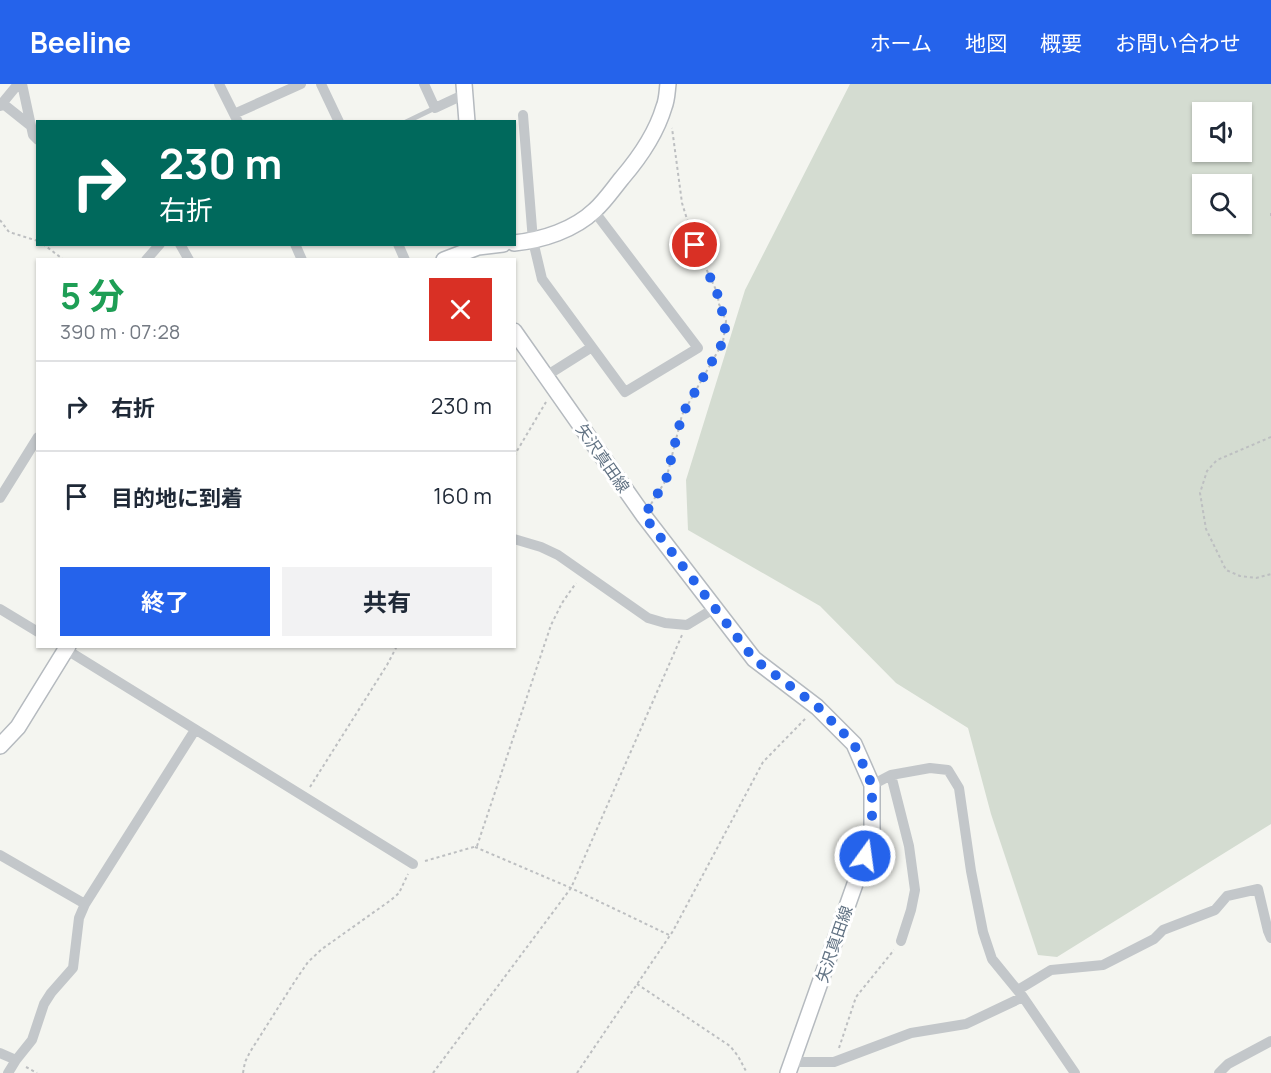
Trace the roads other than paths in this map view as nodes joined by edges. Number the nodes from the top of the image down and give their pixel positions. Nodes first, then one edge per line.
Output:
1 (20, 84) edge
2 (219, 84) edge
3 (301, 84) edge
4 (321, 84) edge
5 (424, 84) edge
6 (668, 84) edge
7 (465, 89) edge
8 (1, 104) edge
9 (435, 108) junction
10 (523, 115) dead end
11 (236, 118) edge
12 (338, 120) edge
13 (409, 120) edge
14 (467, 120) edge
15 (31, 126) junction
16 (36, 138) edge
17 (594, 211) junction
18 (533, 241) junction
19 (516, 243) edge
20 (158, 246) edge
21 (495, 246) edge
22 (479, 250) edge
23 (148, 258) edge
24 (451, 258) edge
25 (516, 334) edge
26 (592, 347) junction
27 (550, 382) junction
28 (36, 439) edge
29 (0, 498) edge
30 (516, 540) edge
31 (715, 608) junction
32 (0, 609) edge
33 (36, 631) edge
34 (66, 648) edge
35 (195, 730) junction
36 (0, 746) edge
37 (891, 775) junction
38 (872, 785) junction
39 (0, 855) edge
40 (413, 864) road end
41 (86, 904) junction
42 (1271, 938) edge
43 (901, 941) road end
44 (1021, 994) junction
45 (1271, 1041) edge
46 (0, 1053) edge
47 (16, 1060) junction
48 (788, 1069) edge
49 (8, 1073) edge
50 (1075, 1073) edge
51 (1220, 1073) edge

1 - 8 street
1 - 15 street
2 - 11 street
3 - 11 street
4 - 12 street
5 - 9 street
6 - 17 main road
7 - 9 street
7 - 14 main road
8 - 15 street
9 - 13 lane
10 - 18 street
15 - 16 street
17 - 18 main road
17 - 26 street
18 - 19 main road
18 - 26 street
20 - 23 street
21 - 22 main road
22 - 24 main road
25 - 27 main road, 矢沢真田線
26 - 27 street
27 - 31 main road, 矢沢真田線
28 - 29 street
30 - 31 street
31 - 38 main road, 矢沢真田線
32 - 33 street
34 - 35 street
34 - 36 main road
35 - 40 street
35 - 41 street
37 - 38 street
37 - 43 street
37 - 44 street
38 - 48 main road, 矢沢真田線
39 - 41 street
41 - 47 street
42 - 44 street
44 - 48 street
44 - 50 street
45 - 51 street
46 - 47 street
47 - 49 street

